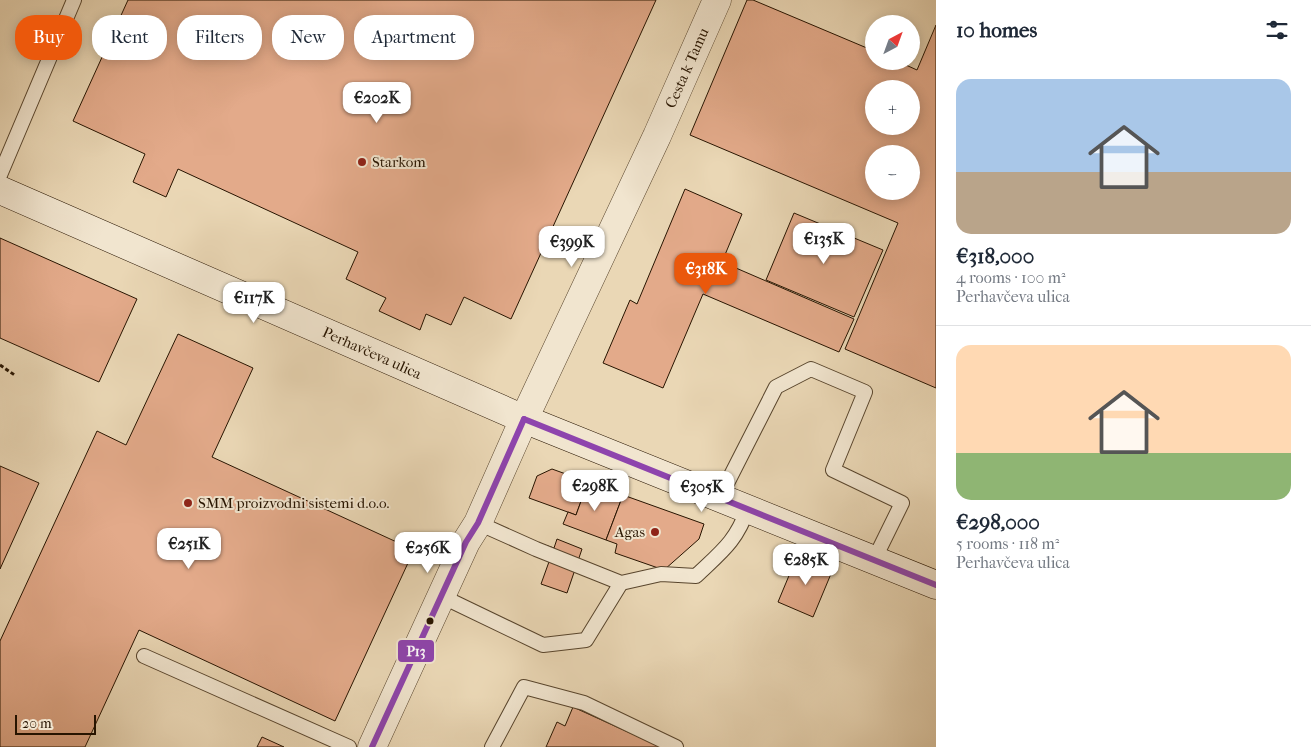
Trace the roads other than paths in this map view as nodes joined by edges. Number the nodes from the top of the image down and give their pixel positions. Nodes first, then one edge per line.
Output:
1 (74, 0) edge
2 (717, 0) edge
3 (0, 175) edge
4 (0, 190) edge
5 (524, 419) junction
6 (720, 497) junction
7 (748, 508) junction
8 (478, 523) junction
9 (874, 560) junction
10 (621, 583) junction
11 (936, 585) edge
12 (441, 596) junction
13 (144, 656) dead end
14 (349, 747) edge
15 (372, 747) edge
16 (492, 747) edge
17 (676, 747) edge

1 - 3 lane
2 - 5 street, Cesta k Tamu
4 - 5 street, Perhavčeva ulica
5 - 6 street, Perhavčeva ulica
5 - 8 street
6 - 7 street, Perhavčeva ulica
6 - 9 lane
7 - 9 street, Perhavčeva ulica
7 - 10 lane
8 - 10 lane
8 - 12 street
9 - 11 street, Perhavčeva ulica
10 - 12 lane
12 - 15 street
13 - 14 lane
16 - 17 lane

